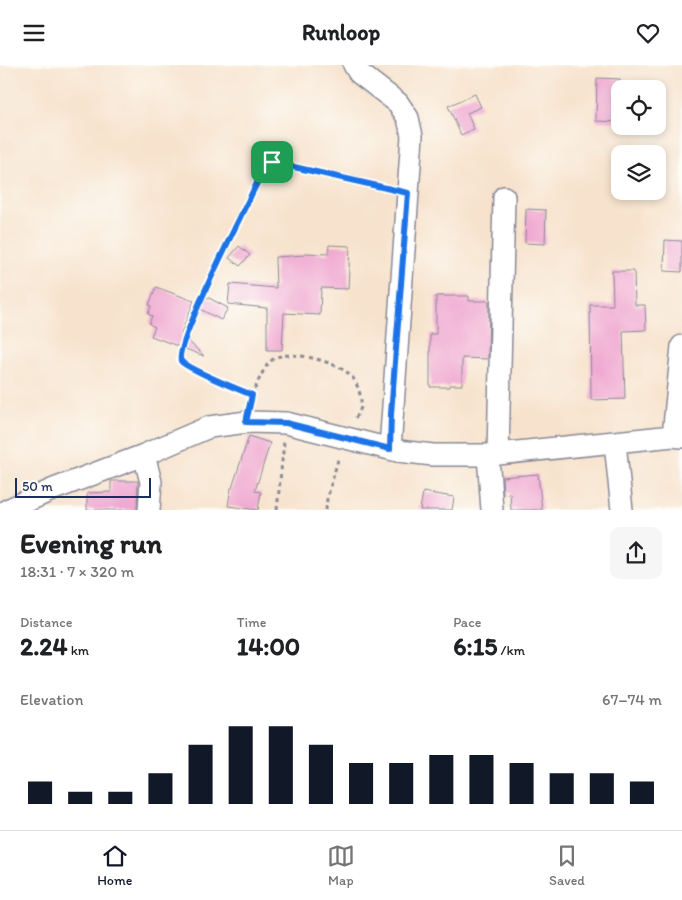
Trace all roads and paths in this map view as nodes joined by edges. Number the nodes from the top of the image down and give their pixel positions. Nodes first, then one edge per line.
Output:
1 (354, 65) edge
2 (408, 193) junction
3 (504, 197) dead end
4 (682, 346) edge
5 (252, 395) junction
6 (246, 422) junction
7 (286, 423) junction
8 (678, 437) edge
9 (345, 438) junction
10 (615, 443) junction
11 (390, 449) junction
12 (144, 455) junction
13 (493, 455) junction
14 (7, 510) edge
15 (149, 510) edge
16 (277, 510) edge
17 (326, 510) edge
18 (492, 510) edge
19 (622, 510) edge

1 - 2 street
2 - 5 path
2 - 11 street
3 - 13 street
4 - 8 street
5 - 6 path
5 - 9 path
6 - 7 street
6 - 12 street
7 - 9 street
7 - 16 path
8 - 10 street
9 - 11 street
9 - 17 path
10 - 13 street
10 - 19 street
11 - 13 street
12 - 14 street
12 - 15 street
13 - 18 street

